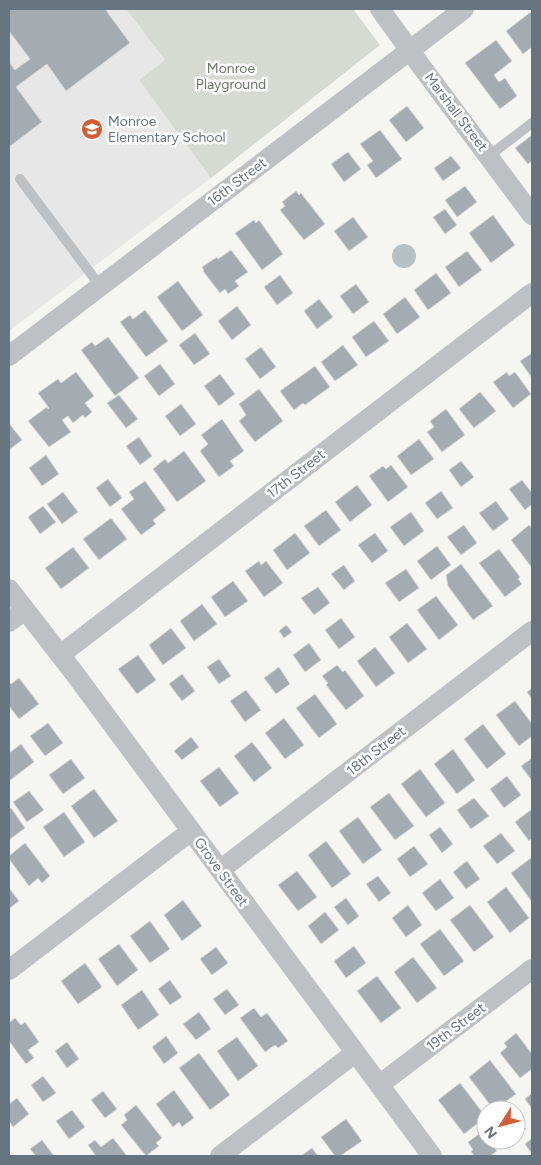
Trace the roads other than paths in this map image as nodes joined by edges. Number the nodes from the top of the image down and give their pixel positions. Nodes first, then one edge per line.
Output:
1 (380, 9) edge
2 (464, 9) edge
3 (410, 50) junction
4 (532, 123) edge
5 (489, 156) junction
6 (20, 178) dead end
7 (532, 216) edge
8 (100, 286) junction
9 (532, 293) edge
10 (9, 356) edge
11 (9, 589) edge
12 (25, 610) junction
13 (9, 622) edge
14 (532, 631) edge
15 (60, 655) junction
16 (191, 831) junction
17 (220, 870) junction
18 (532, 969) edge
19 (9, 970) edge
20 (355, 1053) junction
21 (379, 1085) junction
22 (220, 1156) edge
23 (432, 1156) edge

1 - 3 street, Marshall Street
2 - 3 street, 16th Street
3 - 5 street, Marshall Street
3 - 8 street, 16th Street
4 - 5 lane
5 - 7 street, Marshall Street
6 - 8 lane
8 - 10 street, 16th Street
9 - 15 street, 17th Street
11 - 12 street, Grove Street
12 - 13 street
12 - 15 street, Grove Street
14 - 17 street, 18th Street
15 - 16 street, Grove Street
16 - 17 street, Grove Street
16 - 19 street
17 - 20 street, Grove Street
18 - 21 street, 19th Street
20 - 21 street, Grove Street
20 - 22 street
21 - 23 street, Grove Street

